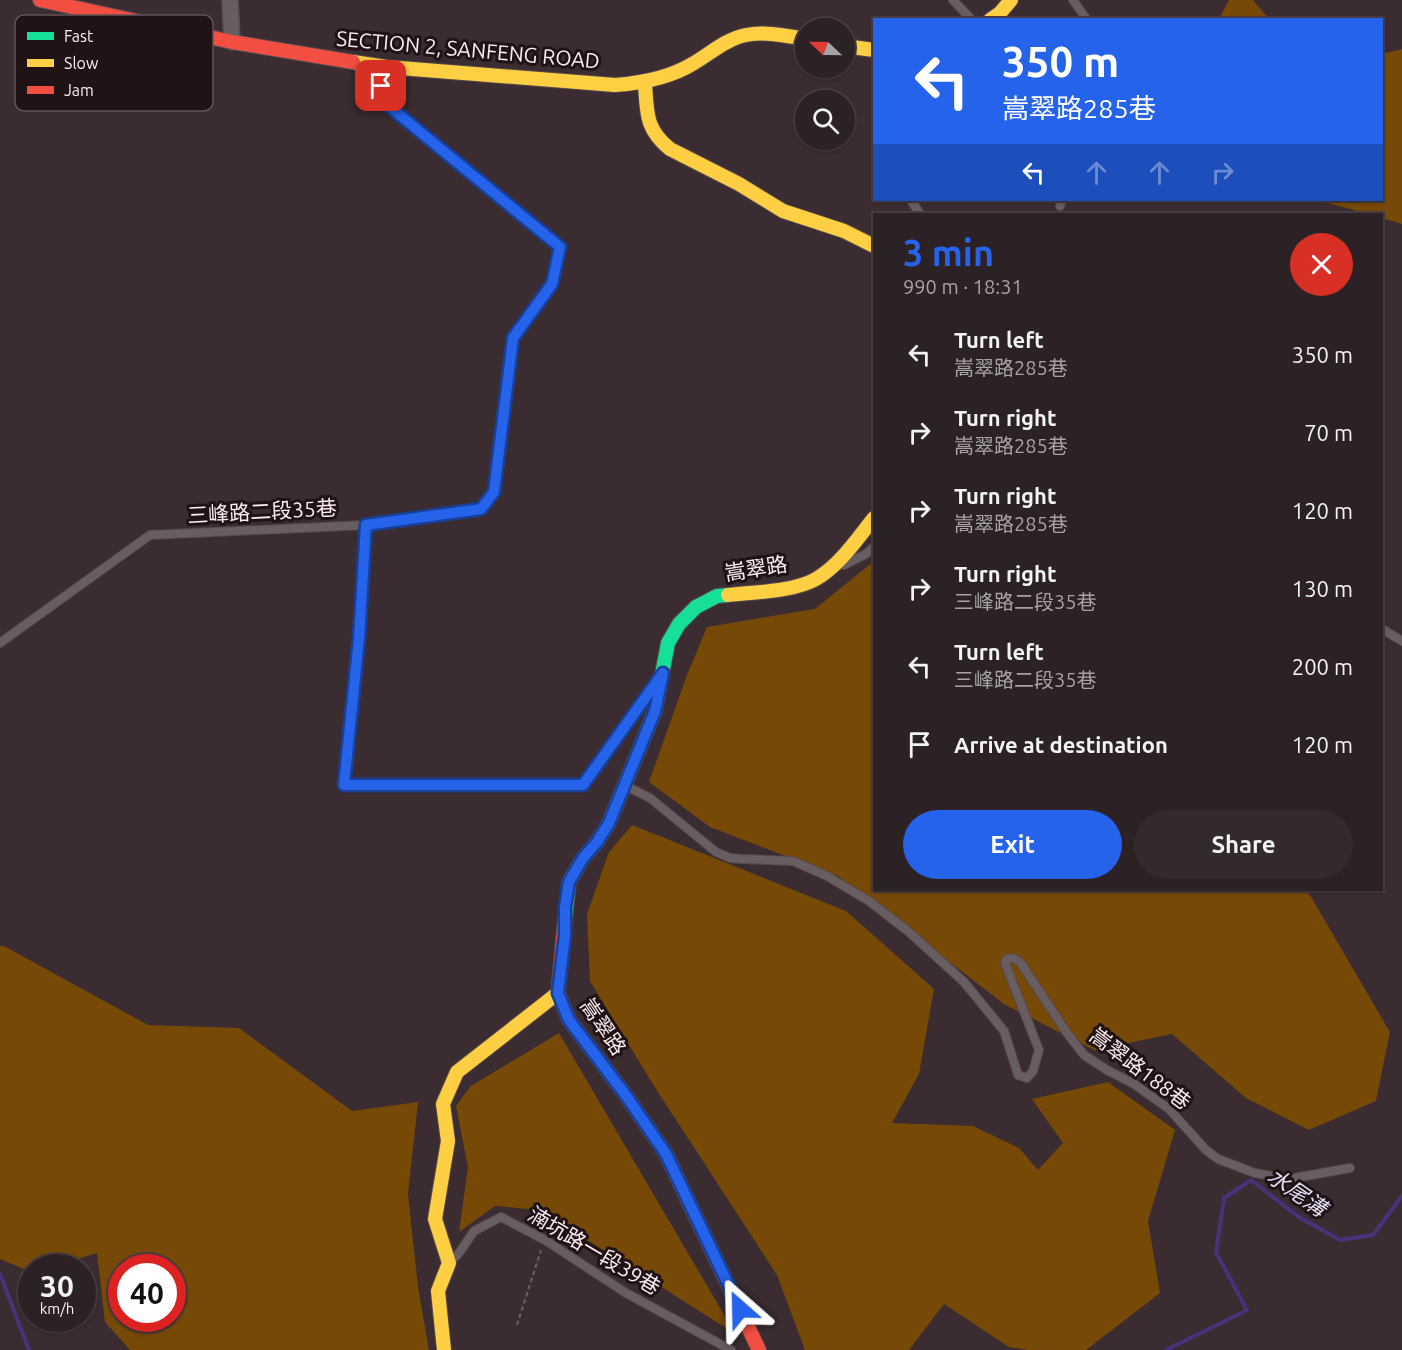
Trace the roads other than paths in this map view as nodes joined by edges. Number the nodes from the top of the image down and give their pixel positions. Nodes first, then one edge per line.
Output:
1 (40, 0) edge
2 (230, 0) edge
3 (953, 0) edge
4 (1011, 0) edge
5 (1073, 0) edge
6 (109, 15) edge
7 (970, 18) edge
8 (993, 18) edge
9 (1086, 18) edge
10 (795, 37) edge
11 (213, 38) edge
12 (232, 42) junction
13 (855, 47) edge
14 (873, 50) edge
15 (372, 64) junction
16 (645, 83) junction
17 (873, 246) edge
18 (873, 519) edge
19 (366, 525) junction
20 (873, 548) edge
21 (815, 579) junction
22 (1383, 630) edge
23 (1402, 641) edge
24 (0, 643) edge
25 (663, 673) junction
26 (625, 785) junction
27 (558, 993) junction
28 (1350, 1168) dead end
29 (449, 1263) junction
30 (444, 1350) edge
31 (731, 1350) edge
32 (759, 1350) edge

1 - 6 street, SECTION 2, SANFENG ROAD
2 - 12 street
3 - 7 lane
4 - 8 street
5 - 9 lane
10 - 16 street, SECTION 2, SANFENG ROAD
11 - 12 street, SECTION 2, SANFENG ROAD
12 - 15 street, SECTION 2, SANFENG ROAD
13 - 14 street
15 - 16 street, SECTION 2, SANFENG ROAD
15 - 19 lane, 三峰路二段35巷
16 - 17 street
18 - 21 street, 嵩翠路
19 - 24 lane, 三峰路二段35巷
19 - 25 lane
20 - 21 lane
21 - 25 street, 嵩翠路
22 - 23 lane
25 - 26 street, 嵩翠路
26 - 27 street, 嵩翠路
26 - 28 lane, 嵩翠路188巷
27 - 29 street
27 - 32 street, 嵩翠路
29 - 30 street
29 - 31 lane, 湳坑路一段39巷

